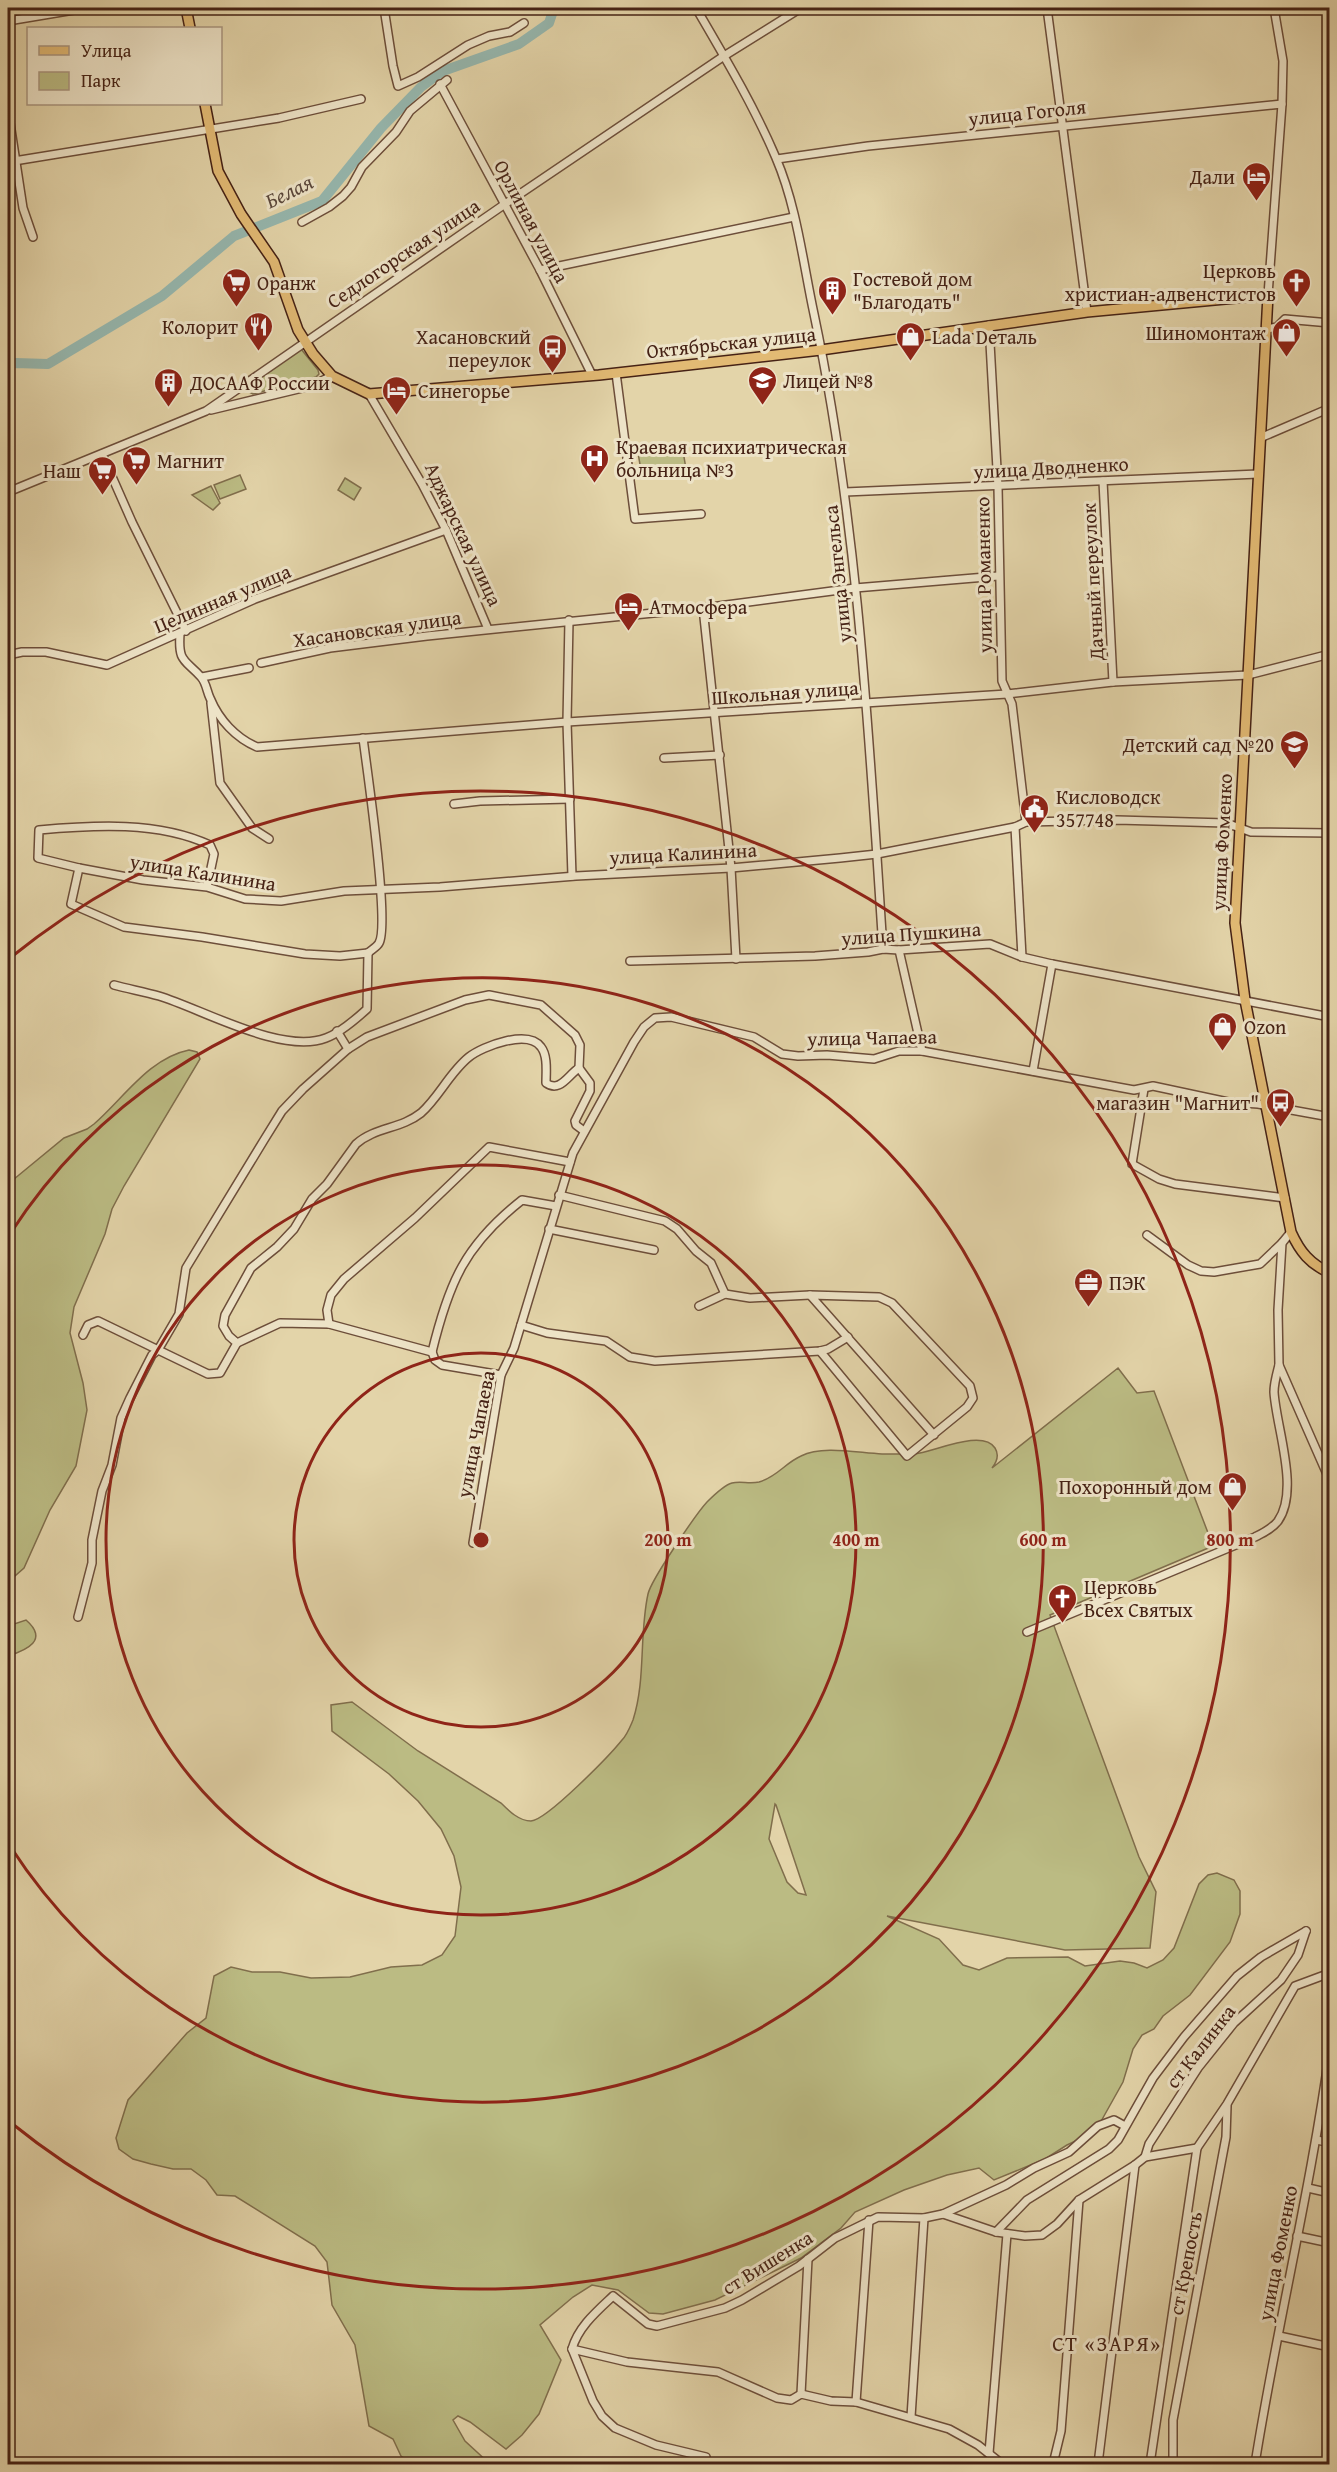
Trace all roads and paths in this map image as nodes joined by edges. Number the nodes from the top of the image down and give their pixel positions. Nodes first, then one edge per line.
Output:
1 (86, 8) edge
2 (186, 8) edge
3 (384, 8) edge
4 (696, 8) edge
5 (801, 8) edge
6 (1047, 8) edge
7 (1274, 8) edge
8 (8, 21) edge
9 (524, 23) dead end
10 (190, 27) edge
11 (724, 56) junction
12 (447, 80) dead end
13 (440, 84) junction
14 (361, 99) dead end
15 (1282, 104) junction
16 (205, 105) edge
17 (8, 110) edge
18 (1062, 124) junction
19 (209, 128) junction
20 (777, 159) junction
21 (17, 161) junction
22 (8, 162) edge
23 (505, 204) junction
24 (794, 217) junction
25 (302, 222) dead end
26 (33, 237) dead end
27 (540, 270) junction
28 (1268, 295) junction
29 (1088, 312) junction
30 (1329, 322) edge
31 (989, 325) junction
32 (1267, 329) junction
33 (304, 341) junction
34 (821, 350) junction
35 (616, 373) junction
36 (592, 375) junction
37 (332, 376) junction
38 (369, 394) junction
39 (1329, 408) edge
40 (206, 411) junction
41 (1260, 438) junction
42 (102, 454) junction
43 (1258, 474) junction
44 (1103, 481) junction
45 (998, 487) junction
46 (8, 492) edge
47 (845, 492) junction
48 (701, 514) dead end
49 (446, 530) junction
50 (998, 576) junction
51 (855, 588) junction
52 (703, 608) junction
53 (569, 620) junction
54 (488, 629) junction
55 (183, 632) junction
56 (1329, 654) edge
57 (8, 655) edge
58 (261, 663) dead end
59 (249, 668) dead end
60 (1248, 675) junction
61 (202, 677) junction
62 (1113, 682) junction
63 (1007, 694) junction
64 (211, 700) junction
65 (866, 703) junction
66 (716, 713) junction
67 (567, 722) junction
68 (363, 738) junction
69 (720, 755) junction
70 (664, 758) dead end
71 (570, 799) junction
72 (454, 804) dead end
73 (1026, 822) junction
74 (1015, 827) junction
75 (1239, 827) junction
76 (1329, 833) edge
77 (268, 839) dead end
78 (877, 854) junction
79 (79, 868) junction
80 (730, 868) junction
81 (572, 876) junction
82 (207, 887) junction
83 (380, 890) junction
84 (883, 949) junction
85 (899, 950) junction
86 (368, 953) junction
87 (1022, 957) junction
88 (736, 959) junction
89 (630, 961) dead end
90 (1052, 964) junction
91 (114, 985) dead end
92 (1245, 1000) junction
93 (1329, 1017) edge
94 (337, 1031) junction
95 (348, 1049) junction
96 (922, 1051) junction
97 (579, 1068) junction
98 (1033, 1071) junction
99 (1144, 1089) junction
100 (1267, 1105) junction
101 (1329, 1117) edge
102 (584, 1131) junction
103 (570, 1162) junction
104 (559, 1195) junction
105 (1285, 1198) junction
106 (555, 1206) junction
107 (549, 1229) junction
108 (1292, 1232) junction
109 (1147, 1235) dead end
110 (1282, 1243) junction
111 (654, 1250) dead end
112 (1329, 1273) edge
113 (725, 1294) junction
114 (810, 1295) junction
115 (699, 1306) dead end
116 (329, 1324) junction
117 (521, 1325) junction
118 (83, 1335) dead end
119 (848, 1337) junction
120 (237, 1343) junction
121 (158, 1350) junction
122 (820, 1351) junction
123 (432, 1352) junction
124 (1279, 1365) junction
125 (501, 1375) junction
126 (934, 1435) junction
127 (1329, 1481) edge
128 (473, 1543) dead end
129 (78, 1617) dead end
130 (1027, 1632) dead end
131 (1329, 1972) edge
132 (1329, 2048) edge
133 (1327, 2091) edge
134 (1227, 2104) junction
135 (1125, 2126) junction
136 (1317, 2140) junction
137 (1329, 2143) edge
138 (1197, 2148) junction
139 (1145, 2157) junction
140 (1135, 2165) junction
141 (1308, 2188) junction
142 (1329, 2193) edge
143 (1079, 2200) junction
144 (943, 2214) junction
145 (924, 2218) junction
146 (869, 2220) junction
147 (996, 2232) junction
148 (1007, 2234) junction
149 (1296, 2236) junction
150 (1329, 2243) edge
151 (808, 2259) junction
152 (1279, 2337) junction
153 (1329, 2347) edge
154 (572, 2349) junction
155 (801, 2394) junction
156 (856, 2402) junction
157 (911, 2417) junction
158 (989, 2453) junction
159 (706, 2457) dead end
160 (1002, 2464) edge
161 (1053, 2464) edge
162 (1098, 2464) edge
163 (1150, 2464) edge
164 (1173, 2464) edge
165 (1255, 2464) edge

1 - 8 street
2 - 10 main road
3 - 9 street
4 - 11 street, улица Энгельса
5 - 11 street, Седлогорская улица
6 - 18 street
7 - 15 street, улица Фоменко
11 - 20 street, улица Энгельса
11 - 23 street, Седлогорская улица
12 - 13 street
13 - 23 street, Орлиная улица
13 - 25 street
14 - 19 street
15 - 18 street, улица Гоголя
15 - 28 street, улица Фоменко
16 - 19 main road
17 - 21 street
18 - 20 street, улица Гоголя
18 - 29 street
19 - 21 street
19 - 33 main road
20 - 24 street, улица Энгельса
21 - 22 street
21 - 26 street
23 - 27 street, Орлиная улица
23 - 33 street, Седлогорская улица
24 - 27 street
24 - 34 street, улица Энгельса
27 - 36 street, Орлиная улица
28 - 29 main road, Октябрьская улица
28 - 32 main road, улица Фоменко
29 - 31 main road, Октябрьская улица
30 - 32 street
31 - 34 main road, Октябрьская улица
31 - 45 street, улица Романенко
32 - 41 main road, улица Фоменко
33 - 37 main road
33 - 40 street, Седлогорская улица
34 - 35 main road, Октябрьская улица
34 - 47 street, улица Энгельса
35 - 36 main road, Октябрьская улица
35 - 48 street
36 - 38 main road, Октябрьская улица
37 - 38 main road
37 - 40 street
38 - 49 street, Аджарская улица
39 - 41 street
40 - 42 street, Седлогорская улица
41 - 43 main road, улица Фоменко
42 - 46 street, Седлогорская улица
42 - 55 street
43 - 44 street, улица Дводненко
43 - 60 main road, улица Фоменко
44 - 45 street, улица Дводненко
44 - 62 street, Дачный переулок
45 - 47 street, улица Дводненко
45 - 50 street, улица Романенко
47 - 51 street, улица Энгельса
49 - 54 street, Аджарская улица
49 - 55 street, Целинная улица
50 - 51 street, Хасановская улица
50 - 63 street, улица Романенко
51 - 52 street, Хасановская улица
51 - 65 street, улица Энгельса
52 - 53 street, Хасановская улица
52 - 66 street
53 - 54 street, Хасановская улица
53 - 67 street
54 - 58 street, Хасановская улица
55 - 57 street, Целинная улица
55 - 61 street
56 - 60 street, Школьная улица
59 - 61 street
60 - 62 street, Школьная улица
60 - 75 main road, улица Фоменко
61 - 64 street
62 - 63 street, Школьная улица
63 - 65 street, Школьная улица
63 - 73 street, улица Романенко
64 - 68 street, Школьная улица
64 - 77 street
65 - 66 street, Школьная улица
65 - 78 street, улица Энгельса
66 - 67 street, Школьная улица
66 - 69 street
67 - 68 street, Школьная улица
67 - 71 street
68 - 83 street
69 - 70 street
69 - 80 street
71 - 72 street
71 - 81 street
73 - 74 street, улица Калинина
73 - 75 street, улица Калинина
74 - 78 street, улица Калинина
74 - 87 street
75 - 76 street, улица Калинина
75 - 92 main road, улица Фоменко
78 - 80 street, улица Калинина
78 - 84 street, улица Энгельса
79 - 82 street, улица Калинина
79 - 82 street, улица Калинина
79 - 86 street
80 - 81 street, улица Калинина
80 - 88 street
81 - 83 street, улица Калинина
82 - 83 street, улица Калинина
83 - 86 street
84 - 85 street, улица Пушкина
84 - 88 street, улица Пушкина
85 - 87 street, улица Пушкина
85 - 96 street
86 - 94 street
87 - 90 street, улица Пушкина
88 - 89 street, улица Пушкина
90 - 92 street, улица Пушкина
90 - 98 street
91 - 94 street
92 - 93 street, улица Пушкина
92 - 100 main road, улица Фоменко
94 - 95 street
95 - 97 street
95 - 121 street
96 - 98 street, улица Чапаева
96 - 102 street, улица Чапаева
97 - 102 street
97 - 120 street
98 - 99 street, улица Чапаева
99 - 100 street, улица Чапаева
99 - 105 street
100 - 101 street, улица Чапаева
100 - 105 main road, улица Фоменко
102 - 103 street, улица Чапаева
103 - 104 street, улица Чапаева
103 - 116 street
104 - 106 street, улица Чапаева
104 - 113 street
105 - 108 main road, улица Фоменко
106 - 107 street, улица Чапаева
106 - 123 street
107 - 111 street
107 - 117 street, улица Чапаева
108 - 110 street
108 - 112 main road
109 - 110 street
110 - 124 street
113 - 114 street
113 - 115 street
114 - 119 street
114 - 126 street
116 - 120 street
116 - 123 street
117 - 122 street
117 - 125 street, улица Чапаева
118 - 121 street
119 - 122 street
119 - 126 street
120 - 121 street
121 - 129 street
122 - 126 street
123 - 125 street
124 - 127 street
124 - 130 street
125 - 128 street, улица Чапаева
131 - 134 street
132 - 133 street, улица Фоменко
133 - 136 street, улица Фоменко
134 - 138 street
134 - 164 street, ст Крепость
135 - 139 street, ст Калинка
135 - 144 street
135 - 147 street
136 - 137 street
136 - 141 street, улица Фоменко
138 - 139 street
138 - 163 street
139 - 140 street
140 - 143 street
140 - 162 street
141 - 142 street
141 - 149 street, улица Фоменко
143 - 148 street
143 - 161 street
144 - 145 street, ст Вишенка
144 - 147 street
145 - 146 street, ст Вишенка
145 - 157 street
146 - 151 street, ст Вишенка
146 - 156 street
147 - 148 street
148 - 158 street
149 - 150 street
149 - 152 street, улица Фоменко
151 - 154 street, ст Вишенка
151 - 155 street
152 - 153 street
152 - 165 street, улица Фоменко
154 - 155 street
154 - 159 street
155 - 156 street
156 - 157 street
157 - 158 street
158 - 160 street

